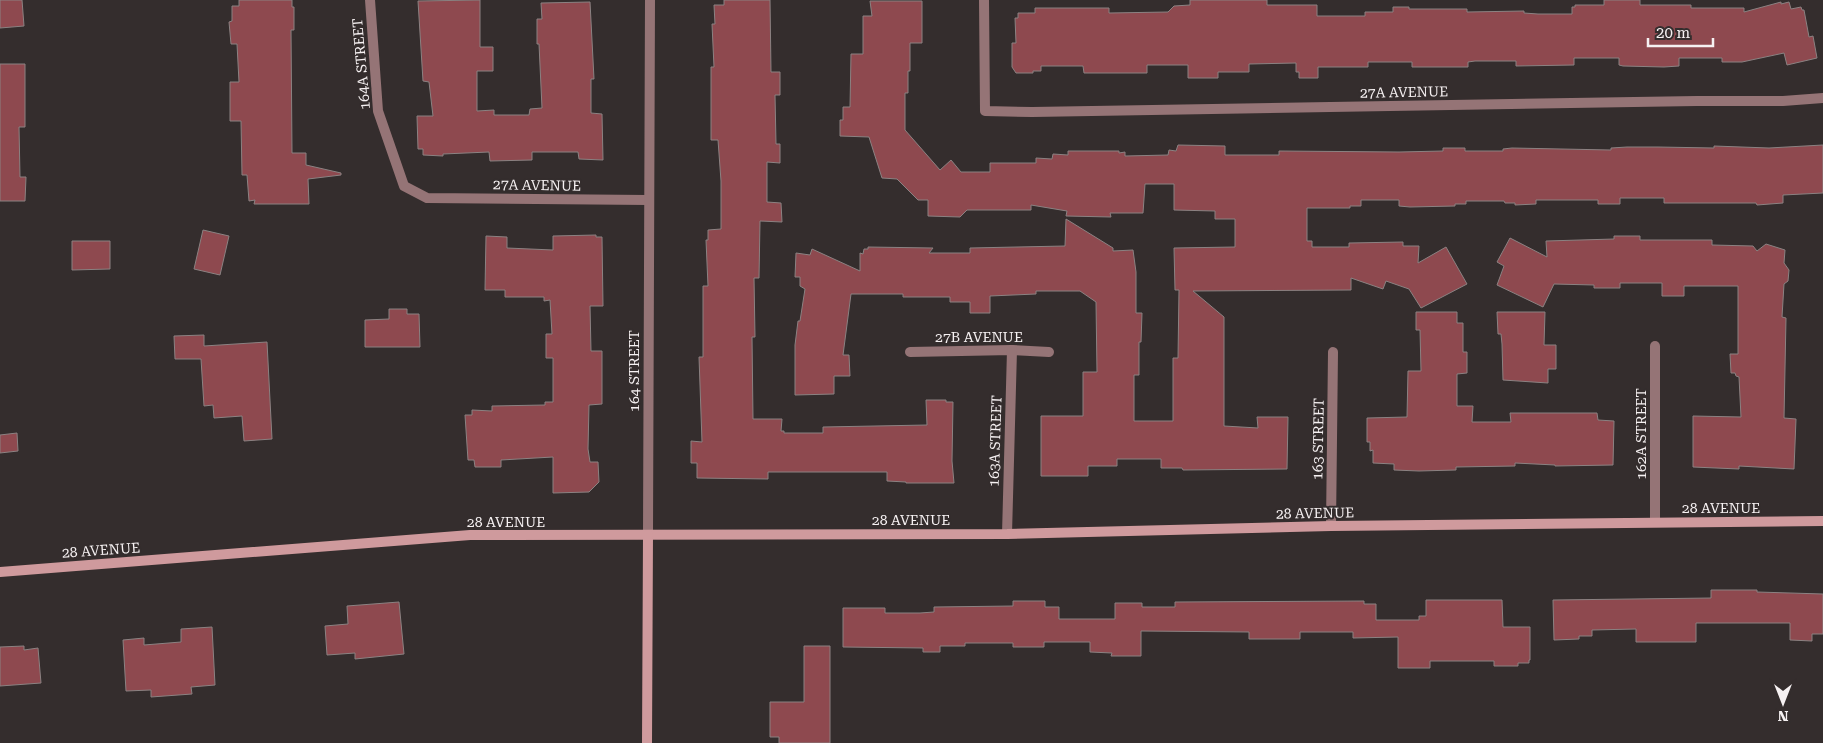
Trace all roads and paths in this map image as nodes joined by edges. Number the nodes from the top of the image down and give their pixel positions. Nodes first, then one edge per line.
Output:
1 (370, 0) edge
2 (650, 0) edge
3 (984, 0) edge
4 (1823, 98) edge
5 (427, 198) joint
6 (648, 200) junction
7 (1655, 346) dead end
8 (1012, 350) junction
9 (910, 352) dead end
10 (1049, 352) dead end
11 (1333, 352) dead end
12 (1823, 521) edge
13 (1655, 522) junction
14 (1331, 526) junction
15 (1007, 534) junction
16 (648, 535) junction
17 (0, 572) edge
18 (647, 743) edge

1 - 5 street, 164A STREET
2 - 6 street, 164 STREET
3 - 4 street, 27A AVENUE
5 - 6 street, 27A AVENUE
6 - 16 street, 164 STREET
7 - 13 street, 162A STREET
8 - 9 street, 27B AVENUE
8 - 10 street, 27B AVENUE
8 - 15 street, 163A STREET
11 - 14 street, 163 STREET
12 - 13 street, 28 AVENUE
13 - 14 street, 28 AVENUE
14 - 15 street, 28 AVENUE
15 - 16 street, 28 AVENUE
16 - 17 street, 28 AVENUE
16 - 18 street, 164 STREET

